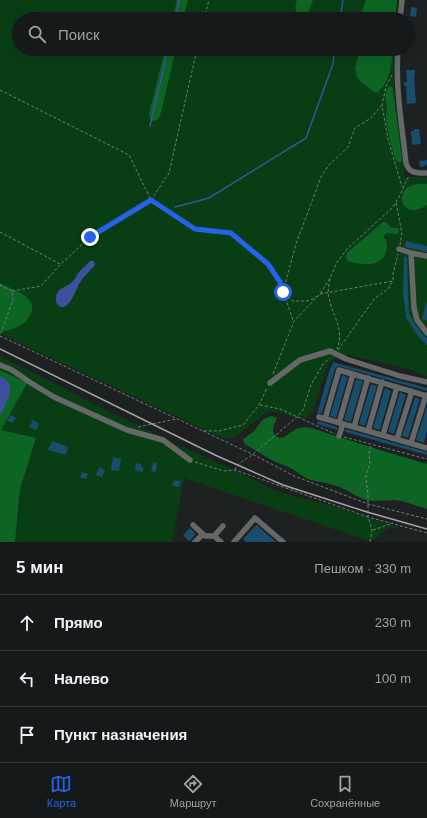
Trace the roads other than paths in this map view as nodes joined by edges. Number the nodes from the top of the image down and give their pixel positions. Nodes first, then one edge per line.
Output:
1 (402, 0) edge
2 (401, 12) edge
3 (398, 56) edge
4 (427, 173) edge
5 (399, 249) road end
6 (411, 252) junction
7 (427, 256) edge
8 (427, 333) edge
9 (0, 365) edge
10 (353, 374) junction
11 (368, 378) junction
12 (382, 382) junction
13 (427, 382) edge
14 (270, 383) road end
15 (397, 387) junction
16 (412, 391) junction
17 (426, 395) edge
18 (341, 423) junction
19 (354, 427) junction
20 (368, 431) junction
21 (383, 435) junction
22 (339, 436) dead end
23 (396, 439) junction
24 (411, 443) junction
25 (426, 446) edge
26 (190, 460) road end
27 (193, 525) dead end
28 (223, 526) dead end
29 (203, 534) junction
30 (216, 539) edge
31 (195, 542) edge
32 (234, 542) edge
33 (283, 542) edge

1 - 2 street
3 - 4 street
5 - 6 street
6 - 7 street
6 - 8 street
9 - 26 street
10 - 11 street
10 - 18 street
10 - 18 street
11 - 12 street
11 - 19 street
12 - 15 street
12 - 20 street
13 - 14 street
15 - 16 street
15 - 21 street
16 - 17 street
16 - 23 street
17 - 24 street
18 - 19 street
18 - 22 street
19 - 20 street
20 - 21 street
21 - 23 street
23 - 24 street
24 - 25 street
27 - 29 street
28 - 30 street
29 - 30 street
29 - 31 street
32 - 33 street

